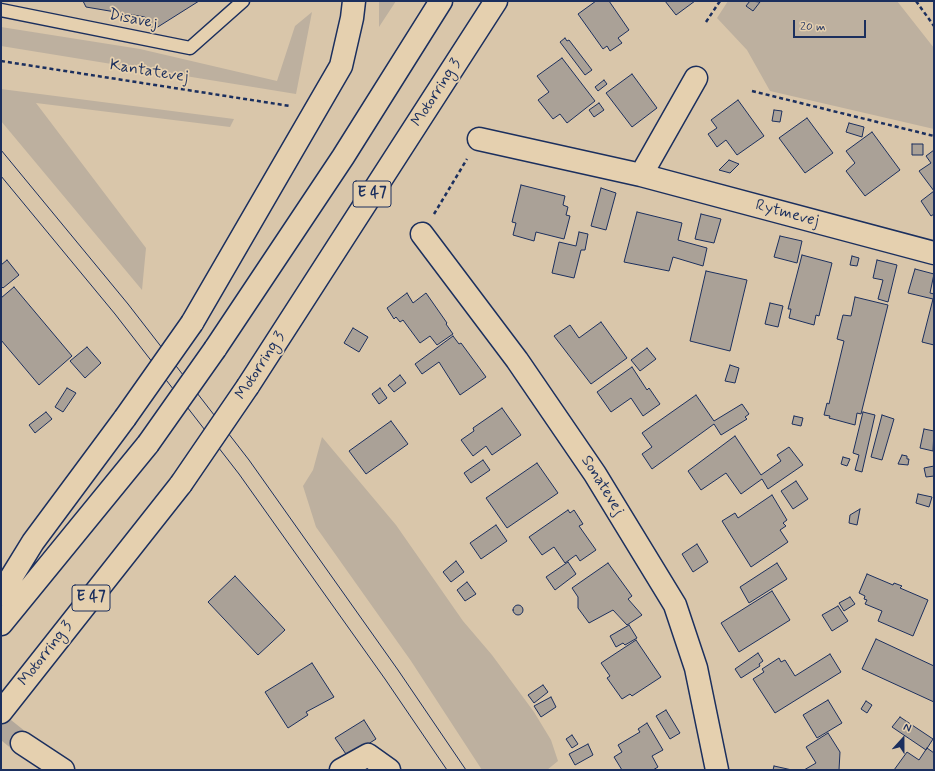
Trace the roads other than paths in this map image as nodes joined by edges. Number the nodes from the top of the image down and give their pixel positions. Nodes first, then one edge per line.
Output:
1 (243, 1) edge
2 (354, 1) edge
3 (441, 1) edge
4 (496, 1) edge
5 (1, 10) edge
6 (696, 78) dead end
7 (479, 139) road end
8 (641, 175) junction
9 (422, 234) road end
10 (934, 253) edge
11 (1, 594) edge
12 (1, 624) edge
13 (1, 712) edge
14 (22, 743) tunnel mouth
15 (63, 770) edge
16 (341, 770) edge
17 (389, 770) edge
18 (717, 770) edge

1 - 5 lane, Disavej
2 - 11 main road, bridge
3 - 12 main road, E 47, bridge
4 - 13 main road, Motorring 3 / E 47, bridge
6 - 8 main road
7 - 8 main road, Rytmevej
8 - 10 main road, Rytmevej
9 - 18 main road, Sonatevej
14 - 15 main road
16 - 17 main road

